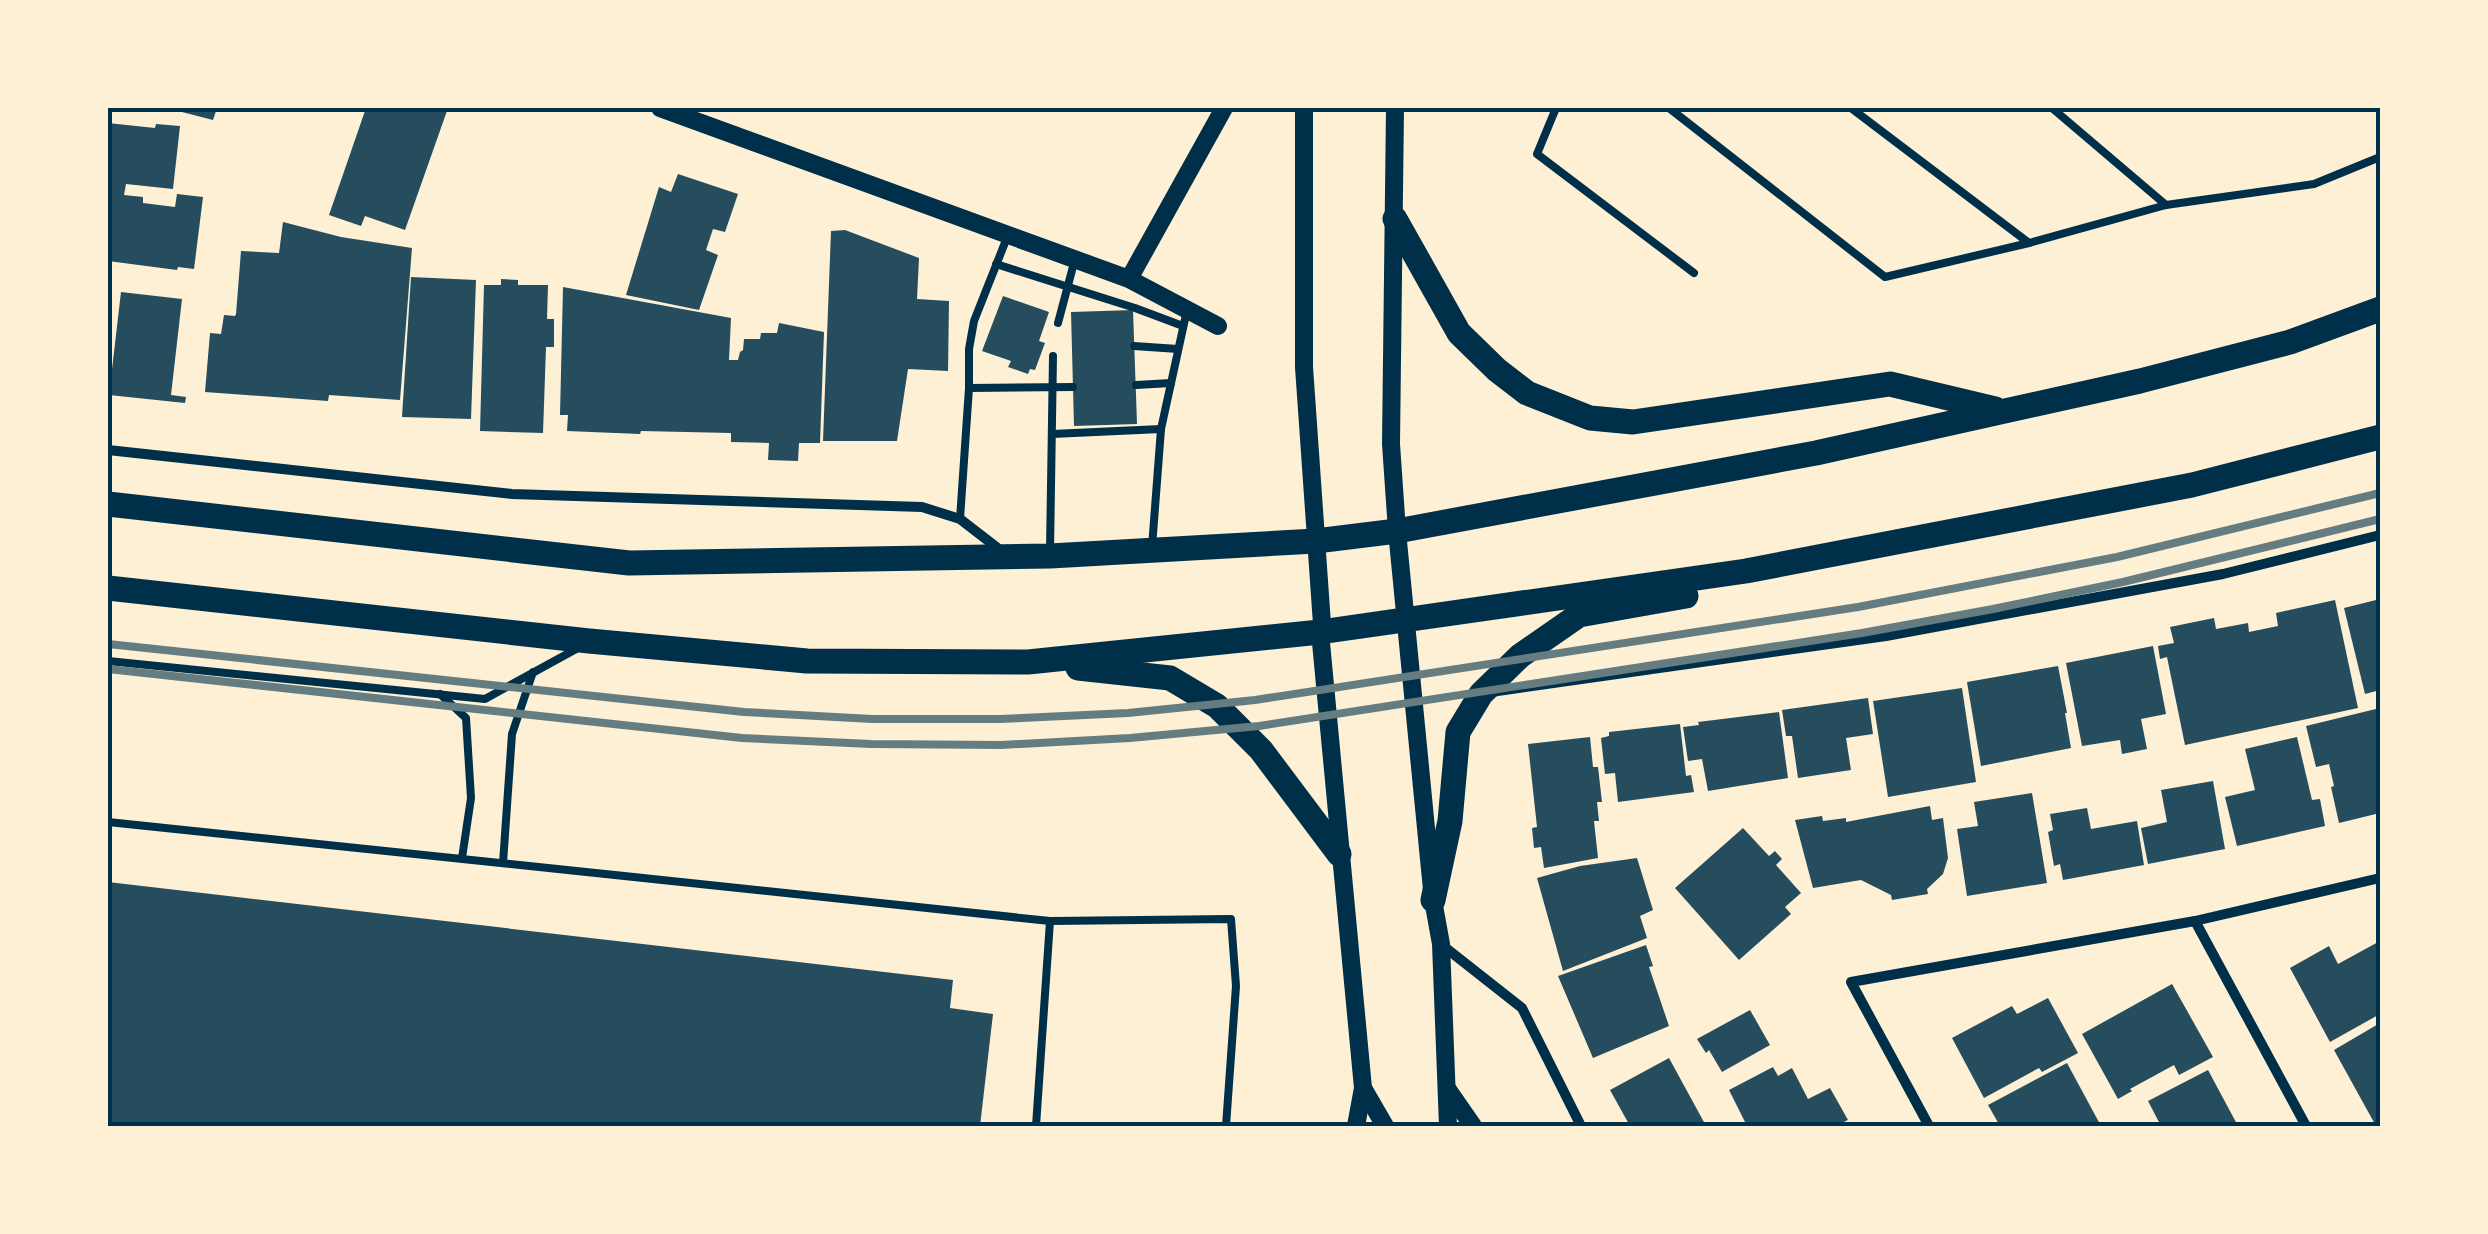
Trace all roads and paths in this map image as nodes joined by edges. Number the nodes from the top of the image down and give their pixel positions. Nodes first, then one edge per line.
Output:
1 (660, 108) edge
2 (1224, 108) edge
3 (1304, 108) edge
4 (1394, 108) edge
5 (1556, 108) edge
6 (1670, 108) edge
7 (1851, 108) edge
8 (2052, 108) edge
9 (2380, 157) edge
10 (2166, 204) junction
11 (1395, 219) junction
12 (1008, 234) junction
13 (2028, 242) junction
14 (1075, 259) junction
15 (996, 264) junction
16 (1694, 273) dead end
17 (1129, 279) junction
18 (1068, 288) junction
19 (2380, 308) edge
20 (1185, 318) junction
21 (1058, 323) dead end
22 (1218, 326) dead end
23 (1134, 346) dead end
24 (1178, 349) junction
25 (1054, 356) dead end
26 (1171, 383) junction
27 (1136, 385) dead end
28 (1072, 387) dead end
29 (969, 388) junction
30 (1053, 388) junction
31 (2004, 411) junction
32 (1161, 429) junction
33 (1052, 434) junction
34 (2380, 438) edge
35 (108, 450) edge
36 (108, 504) edge
37 (960, 519) junction
38 (1397, 532) junction
39 (2380, 535) edge
40 (1316, 542) junction
41 (1152, 551) junction
42 (1050, 556) junction
43 (1008, 557) junction
44 (1789, 562) junction
45 (108, 588) edge
46 (1407, 620) junction
47 (1321, 628) junction
48 (589, 642) junction
49 (108, 661) edge
50 (1028, 662) junction
51 (533, 672) junction
52 (440, 694) junction
53 (1482, 694) junction
54 (108, 822) edge
55 (1340, 854) junction
56 (462, 858) junction
57 (503, 863) junction
58 (2380, 878) edge
59 (1433, 900) junction
60 (1050, 921) junction
61 (2195, 921) junction
62 (1441, 944) junction
63 (1363, 1088) junction
64 (1448, 1089) junction
65 (1036, 1126) edge
66 (1226, 1126) edge
67 (1356, 1126) edge
68 (1386, 1126) edge
69 (1448, 1126) edge
70 (1473, 1126) edge
71 (1581, 1126) edge
72 (1930, 1126) edge
73 (2306, 1126) edge

1 - 12 street
2 - 17 street
3 - 40 street
4 - 11 street
5 - 16 lane
6 - 13 lane
7 - 13 lane
8 - 10 lane
9 - 10 lane
10 - 13 lane
11 - 31 main road
11 - 38 street
12 - 14 street
12 - 15 lane
14 - 17 street
14 - 18 lane
15 - 18 lane
15 - 29 lane
17 - 20 street
18 - 20 lane
18 - 21 lane
19 - 31 main road
20 - 22 street
20 - 24 lane
23 - 24 lane
24 - 26 lane
25 - 30 lane
26 - 27 lane
26 - 32 lane
28 - 30 lane
29 - 30 lane
29 - 37 lane
30 - 33 lane
31 - 38 main road
32 - 33 lane
32 - 41 lane
33 - 42 lane
34 - 44 main road
35 - 37 street
36 - 43 main road
37 - 43 street
38 - 40 main road
38 - 46 street
39 - 53 street
40 - 41 main road
40 - 47 street
41 - 42 main road
42 - 43 main road
44 - 46 main road
44 - 53 main road
45 - 48 main road
46 - 47 main road
46 - 59 street
47 - 50 main road
47 - 55 street
48 - 50 main road
48 - 51 lane
49 - 52 lane
50 - 55 main road
51 - 52 lane
51 - 57 lane
52 - 56 lane
53 - 59 main road
54 - 56 lane
55 - 63 street
56 - 57 lane
57 - 60 lane
58 - 61 street
59 - 62 street
60 - 65 lane
60 - 66 lane
61 - 72 street
61 - 73 street
62 - 64 street
62 - 71 street
63 - 67 street
63 - 68 street
64 - 69 street
64 - 70 street

